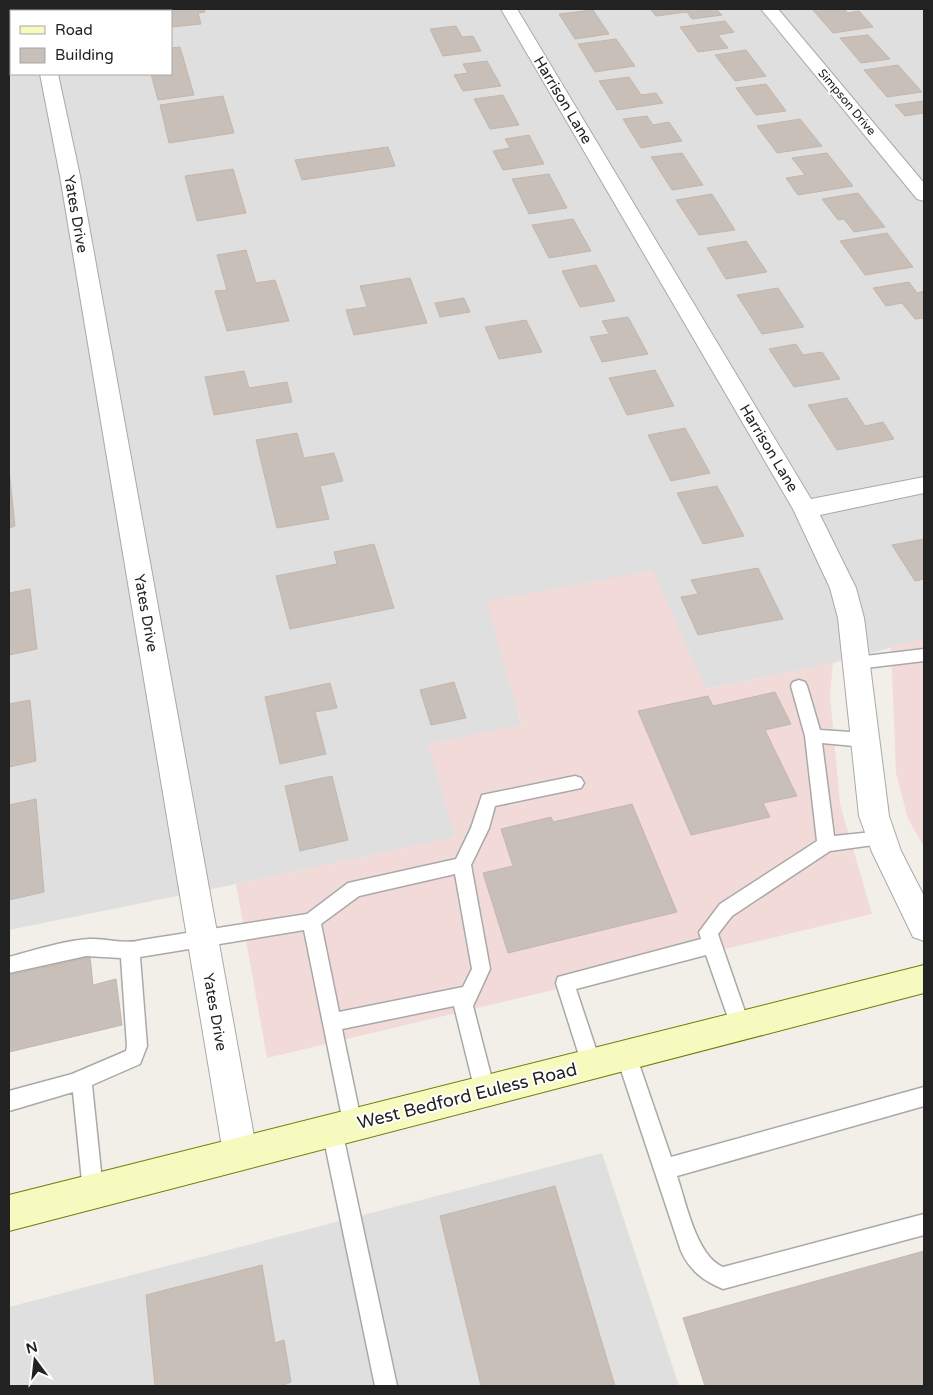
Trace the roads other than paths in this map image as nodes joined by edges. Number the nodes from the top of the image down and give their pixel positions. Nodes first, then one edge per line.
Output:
1 (509, 9) edge
2 (769, 9) edge
3 (49, 75) edge
4 (924, 194) edge
5 (924, 485) edge
6 (805, 509) junction
7 (924, 654) edge
8 (857, 664) junction
9 (799, 686) dead end
10 (813, 736) junction
11 (865, 740) junction
12 (575, 784) dead end
13 (882, 838) junction
14 (826, 844) junction
15 (462, 865) junction
16 (311, 921) junction
17 (924, 927) edge
18 (203, 940) junction
19 (711, 945) junction
20 (130, 952) junction
21 (9, 965) edge
22 (924, 979) edge
23 (469, 994) junction
24 (331, 1022) junction
25 (740, 1026) junction
26 (626, 1055) junction
27 (591, 1064) junction
28 (82, 1081) junction
29 (484, 1091) junction
30 (924, 1096) edge
31 (9, 1101) edge
32 (342, 1128) junction
33 (240, 1153) junction
34 (664, 1169) junction
35 (93, 1191) junction
36 (9, 1212) edge
37 (924, 1225) edge
38 (386, 1386) edge

1 - 6 street, Harrison Lane
2 - 4 street, Simpson Drive
3 - 18 street, Yates Drive
5 - 6 street
6 - 8 street, Harrison Lane
7 - 8 lane
8 - 11 street, Harrison Lane
9 - 10 lane
10 - 11 lane
10 - 14 lane
11 - 13 street, Harrison Lane
12 - 15 lane
13 - 14 lane
13 - 17 street, Harrison Lane
14 - 19 lane
15 - 16 lane
15 - 23 lane
16 - 18 lane
16 - 24 lane
18 - 20 lane
18 - 33 street, Yates Drive
19 - 25 lane
19 - 27 lane
20 - 21 lane
20 - 28 lane
22 - 25 main road, West Bedford Euless Road
23 - 24 lane
23 - 29 lane
24 - 32 lane
25 - 26 main road, West Bedford Euless Road
26 - 27 main road, West Bedford Euless Road
26 - 34 lane
27 - 29 main road, West Bedford Euless Road
28 - 31 lane
28 - 35 lane
29 - 32 main road, West Bedford Euless Road
30 - 34 lane
32 - 33 main road, West Bedford Euless Road
32 - 38 lane
33 - 35 main road, West Bedford Euless Road
34 - 37 lane
35 - 36 main road, West Bedford Euless Road

